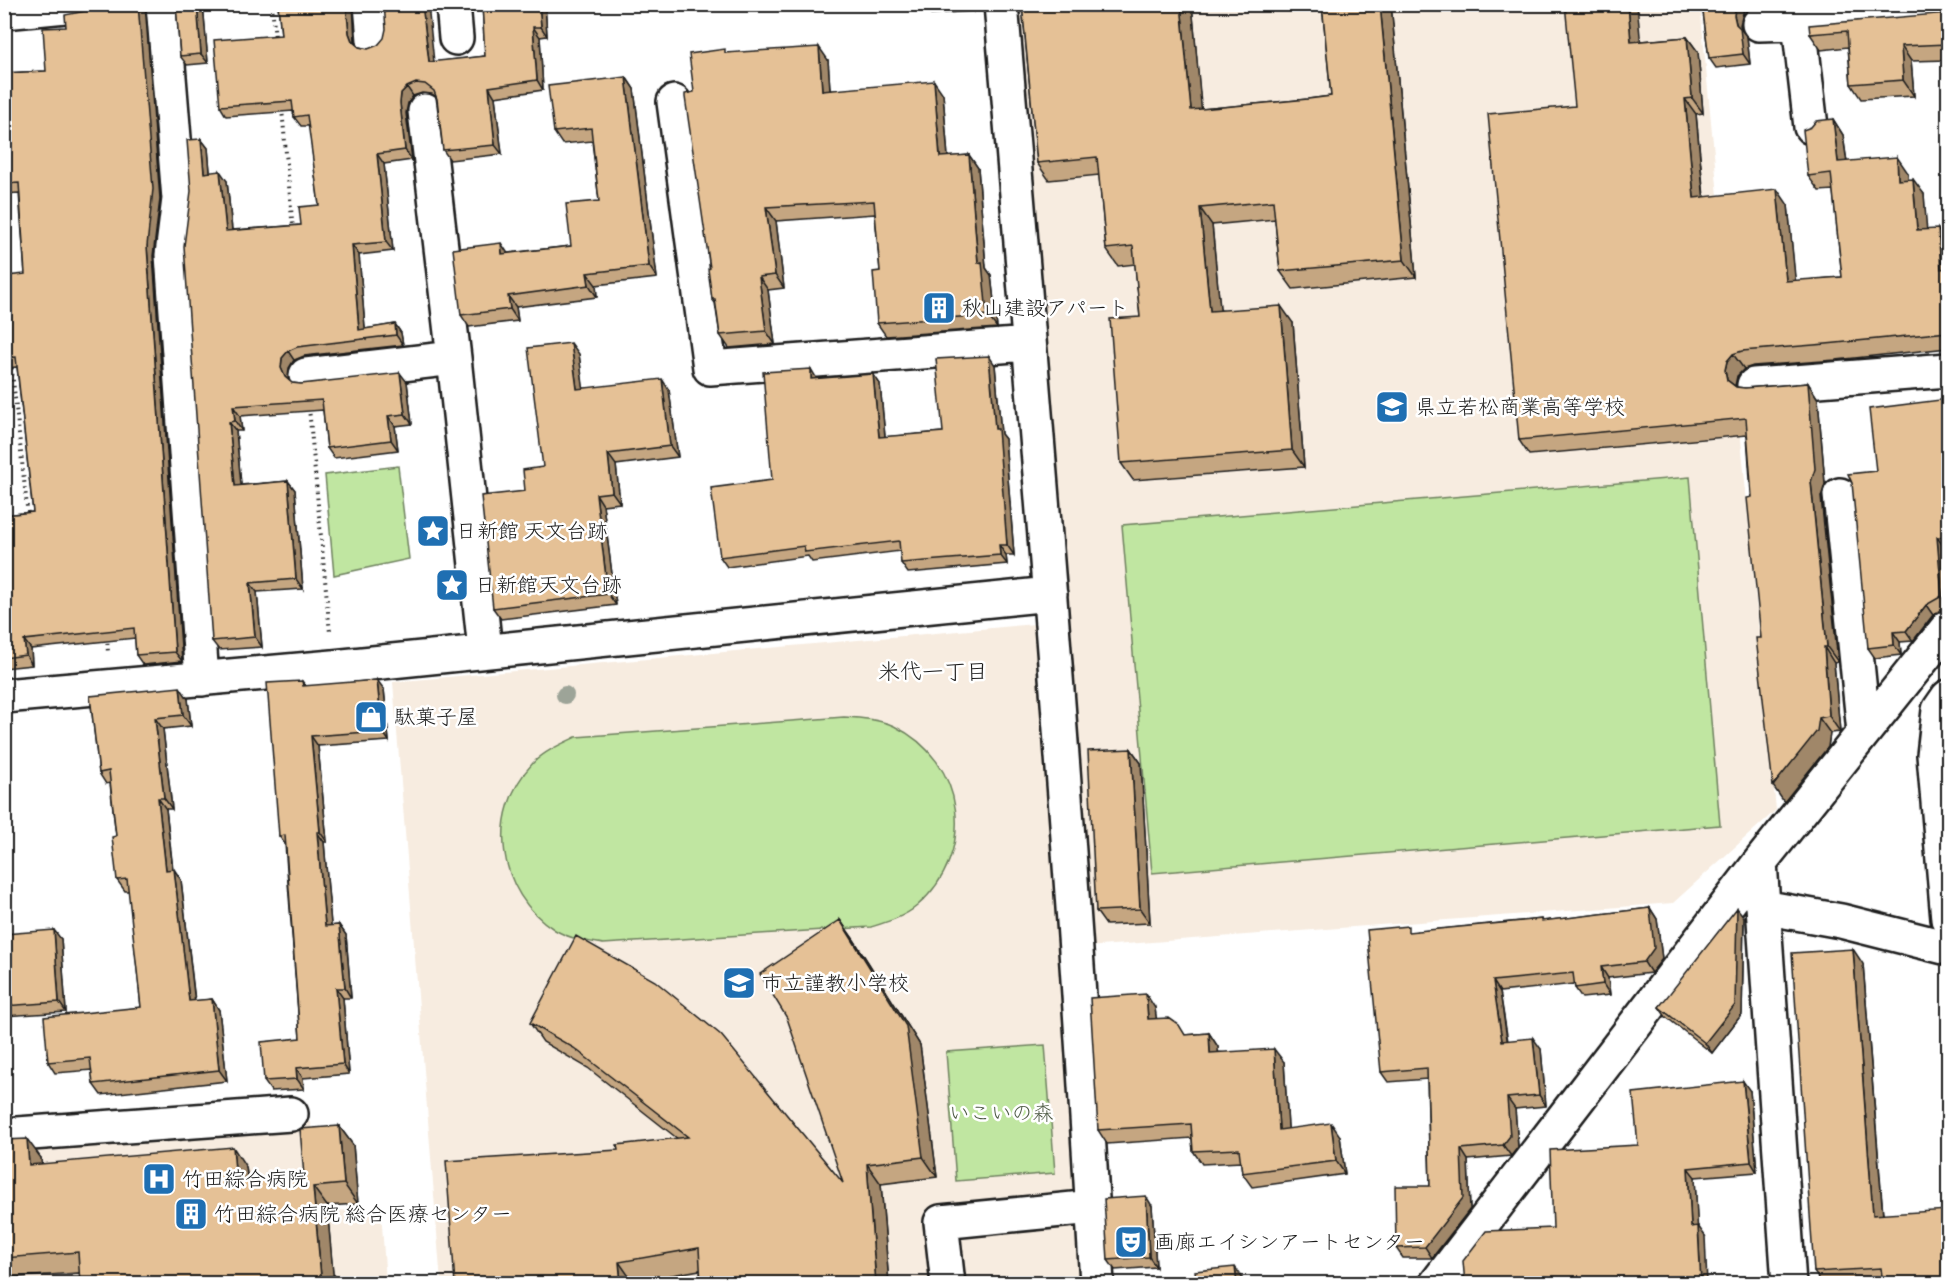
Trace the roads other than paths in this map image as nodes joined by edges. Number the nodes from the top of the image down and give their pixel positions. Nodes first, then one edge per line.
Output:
1 (86, 4) edge
2 (164, 4) edge
3 (371, 4) edge
4 (453, 4) edge
5 (1001, 4) edge
6 (1948, 11) edge
7 (4, 12) edge
8 (1799, 23) junction
9 (1759, 24) dead end
10 (456, 38) dead end
11 (374, 40) dead end
12 (674, 102) dead end
13 (425, 111) dead end
14 (1811, 127) edge
15 (1029, 344) junction
16 (454, 358) junction
17 (1948, 370) edge
18 (306, 375) road end
19 (1754, 385) edge
20 (1840, 495) dead end
21 (1050, 594) junction
22 (1948, 627) edge
23 (485, 650) junction
24 (202, 679) junction
25 (4, 696) edge
26 (1948, 697) edge
27 (1864, 732) junction
28 (1942, 775) edge
29 (1760, 862) junction
30 (1763, 907) junction
31 (1948, 909) edge
32 (1948, 948) edge
33 (291, 1114) dead end
34 (4, 1135) edge
35 (1093, 1207) junction
36 (948, 1284) edge
37 (1098, 1284) edge
38 (1436, 1284) edge
39 (1789, 1284) edge

1 - 7 street
2 - 24 street
3 - 11 street
4 - 10 street
5 - 15 street
6 - 8 street
8 - 9 street
8 - 14 street
12 - 15 street
13 - 16 street
15 - 21 street
16 - 18 street
16 - 23 street
17 - 19 street
20 - 27 street
21 - 23 street
21 - 35 street
22 - 27 street
23 - 24 street
24 - 25 street
26 - 28 street
27 - 29 street
28 - 31 street
29 - 30 street
29 - 38 street
30 - 32 street
30 - 39 street
33 - 34 street
35 - 36 street
35 - 37 street

